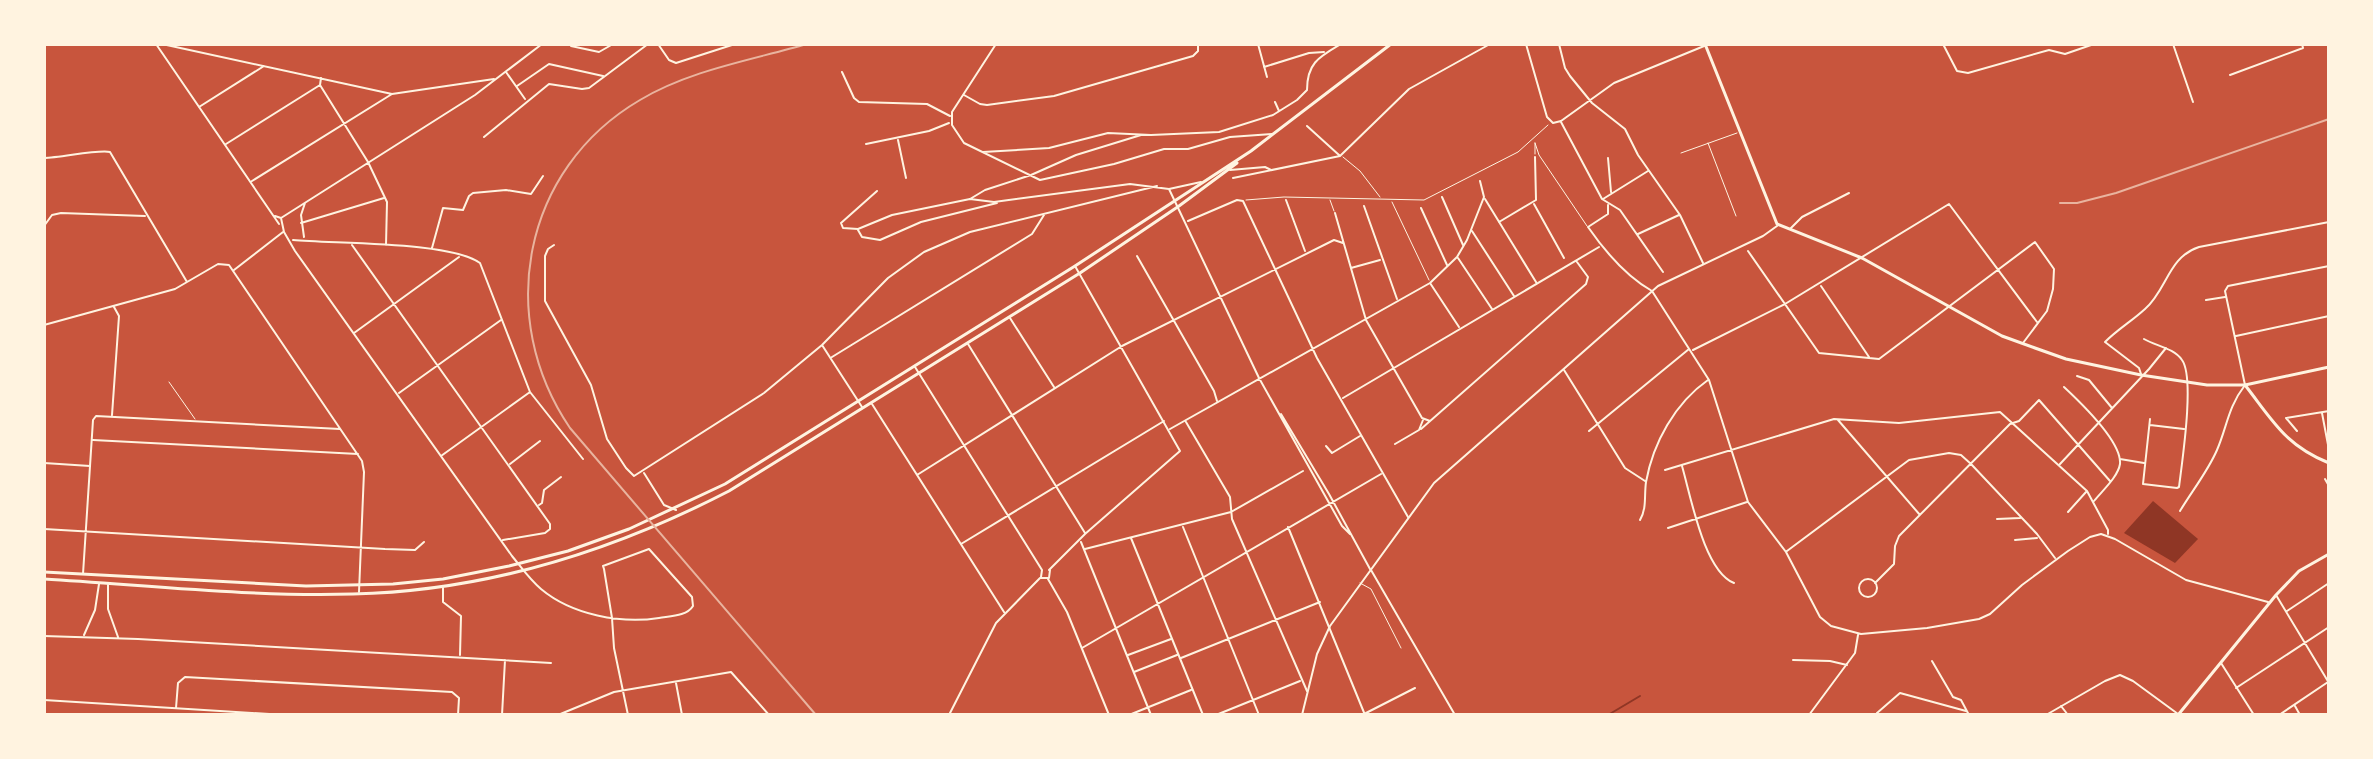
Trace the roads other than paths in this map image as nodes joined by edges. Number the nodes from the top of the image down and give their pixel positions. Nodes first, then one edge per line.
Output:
1 (156, 44) edge
2 (162, 44) edge
3 (542, 44) edge
4 (574, 44) edge
5 (613, 44) edge
6 (648, 44) edge
7 (658, 44) edge
8 (735, 44) edge
9 (996, 44) edge
10 (1198, 44) edge
11 (1258, 44) edge
12 (1341, 44) edge
13 (1391, 44) edge
14 (1490, 44) edge
15 (1526, 44) edge
16 (1559, 44) edge
17 (1693, 44) edge
18 (1943, 44) edge
19 (2094, 44) edge
20 (2173, 44) edge
21 (2302, 44) edge
22 (1707, 45) edge
23 (1695, 49) junction
24 (1325, 52) junction
25 (265, 65) junction
26 (1264, 67) junction
27 (505, 71) junction
28 (842, 72) dead end
29 (2230, 75) dead end
30 (605, 76) junction
31 (1267, 77) dead end
32 (321, 78) junction
33 (494, 79) junction
34 (320, 85) junction
35 (517, 86) junction
36 (392, 94) junction
37 (963, 95) junction
38 (1589, 99) junction
39 (526, 101) junction
40 (1275, 102) dead end
41 (2193, 102) dead end
42 (199, 107) junction
43 (1279, 111) junction
44 (951, 117) junction
45 (1561, 121) junction
46 (951, 122) junction
47 (344, 123) junction
48 (1548, 125) dead end
49 (1307, 126) dead end
50 (1739, 132) junction
51 (1273, 134) junction
52 (1147, 135) junction
53 (484, 137) dead end
54 (898, 138) junction
55 (1535, 140) junction
56 (1708, 143) junction
57 (225, 144) junction
58 (866, 144) dead end
59 (982, 151) junction
60 (1251, 151) junction
61 (1681, 153) dead end
62 (1340, 156) junction
63 (1535, 157) joint
64 (44, 158) edge
65 (1608, 158) dead end
66 (368, 162) junction
67 (1229, 170) junction
68 (1271, 170) junction
69 (1649, 171) junction
70 (1478, 174) junction
71 (1031, 175) junction
72 (543, 176) dead end
73 (906, 178) dead end
74 (1233, 178) dead end
75 (1206, 181) junction
76 (1480, 181) joint
77 (251, 182) junction
78 (1157, 186) junction
79 (1169, 189) junction
80 (877, 191) dead end
81 (1440, 192) junction
82 (1849, 193) dead end
83 (1611, 194) junction
84 (386, 197) junction
85 (1442, 197) joint
86 (1329, 198) junction
87 (1361, 198) junction
88 (1484, 198) junction
89 (970, 199) junction
90 (1175, 199) junction
91 (1285, 199) junction
92 (1381, 199) junction
93 (1602, 199) junction
94 (1001, 201) junction
95 (1243, 201) junction
96 (1391, 201) junction
97 (1418, 201) junction
98 (306, 202) junction
99 (1533, 203) junction
100 (1608, 205) junction
101 (1179, 206) junction
102 (1364, 206) joint
103 (296, 208) junction
104 (1421, 208) joint
105 (1335, 213) joint
106 (1045, 214) junction
107 (301, 215) junction
108 (1680, 215) junction
109 (147, 216) junction
110 (275, 216) junction
111 (1736, 216) dead end
112 (281, 218) junction
113 (1187, 221) junction
114 (2329, 222) edge
115 (301, 223) junction
116 (1498, 223) junction
117 (837, 224) dead end
118 (1779, 225) junction
119 (44, 226) edge
120 (1588, 227) junction
121 (843, 228) junction
122 (858, 229) junction
123 (1790, 229) junction
124 (1472, 230) junction
125 (284, 232) junction
126 (1637, 235) junction
127 (304, 237) junction
128 (291, 240) junction
129 (313, 242) junction
130 (351, 242) junction
131 (1343, 243) junction
132 (386, 245) junction
133 (554, 245) dead end
134 (1464, 246) junction
135 (1601, 246) junction
136 (431, 250) junction
137 (1748, 251) dead end
138 (1306, 253) junction
139 (460, 254) junction
140 (1137, 256) dead end
141 (1457, 257) junction
142 (1564, 258) dead end
143 (1862, 258) junction
144 (1381, 259) junction
145 (1577, 261) junction
146 (1703, 264) junction
147 (1075, 266) junction
148 (2329, 266) edge
149 (1448, 267) junction
150 (1277, 268) junction
151 (1351, 268) junction
152 (1999, 270) junction
153 (233, 271) junction
154 (1663, 272) dead end
155 (1080, 273) junction
156 (188, 283) junction
157 (1430, 283) junction
158 (1537, 284) junction
159 (1820, 284) junction
160 (1652, 291) junction
161 (1221, 296) junction
162 (1515, 297) junction
163 (2226, 297) junction
164 (2206, 300) dead end
165 (1398, 301) junction
166 (394, 304) junction
167 (1785, 304) junction
168 (114, 307) junction
169 (1949, 307) junction
170 (1492, 310) junction
171 (2329, 316) edge
172 (1010, 317) junction
173 (44, 319) edge
174 (502, 319) junction
175 (1173, 320) junction
176 (1366, 320) junction
177 (2037, 323) junction
178 (44, 324) edge
179 (1460, 328) junction
180 (353, 333) junction
181 (2235, 336) junction
182 (2144, 339) dead end
183 (968, 344) junction
184 (2022, 344) junction
185 (822, 345) junction
186 (1122, 346) junction
187 (1313, 348) junction
188 (2166, 348) junction
189 (1691, 349) junction
190 (832, 357) junction
191 (1870, 358) junction
192 (438, 366) junction
193 (915, 366) junction
194 (2329, 367) edge
195 (1393, 368) junction
196 (1564, 370) junction
197 (919, 373) junction
198 (2141, 375) junction
199 (2077, 376) dead end
200 (1259, 378) junction
201 (1709, 380) junction
202 (169, 382) dead end
203 (2188, 383) junction
204 (2245, 385) junction
205 (2064, 387) dead end
206 (1055, 388) junction
207 (530, 392) junction
208 (398, 395) junction
209 (1342, 399) junction
210 (859, 401) junction
211 (1218, 402) junction
212 (872, 403) junction
213 (863, 408) junction
214 (2113, 409) junction
215 (2329, 411) edge
216 (2322, 412) junction
217 (1012, 414) junction
218 (112, 416) junction
219 (1422, 418) junction
220 (1837, 419) junction
221 (2150, 419) dead end
222 (1165, 420) junction
223 (1431, 420) junction
224 (197, 421) junction
225 (1185, 421) junction
226 (2015, 423) junction
227 (2098, 424) junction
228 (1599, 425) junction
229 (2149, 425) junction
230 (482, 427) junction
231 (342, 429) junction
232 (1170, 429) junction
233 (1421, 429) junction
234 (2185, 429) junction
235 (1589, 431) dead end
236 (2297, 431) dead end
237 (1360, 435) junction
238 (92, 440) junction
239 (540, 441) dead end
240 (1395, 444) dead end
241 (2078, 444) junction
242 (963, 446) junction
243 (1326, 446) dead end
244 (1732, 450) junction
245 (2329, 450) edge
246 (358, 454) junction
247 (441, 456) junction
248 (583, 459) dead end
249 (2120, 459) junction
250 (44, 463) edge
251 (2145, 463) junction
252 (2329, 463) edge
253 (1971, 464) junction
254 (509, 465) junction
255 (1682, 465) junction
256 (2060, 465) junction
257 (90, 466) junction
258 (643, 470) junction
259 (1665, 470) dead end
260 (1303, 471) dead end
261 (1382, 473) junction
262 (917, 475) junction
263 (1887, 476) junction
264 (561, 477) dead end
265 (2325, 479) dead end
266 (1646, 481) junction
267 (2110, 481) junction
268 (1055, 486) junction
269 (2329, 486) edge
270 (2087, 491) junction
271 (2093, 501) junction
272 (1748, 502) junction
273 (1331, 503) junction
274 (538, 506) junction
275 (676, 510) junction
276 (2180, 511) dead end
277 (1231, 512) junction
278 (2068, 512) dead end
279 (1920, 515) junction
280 (1007, 516) junction
281 (1408, 517) junction
282 (1641, 518) dead end
283 (1698, 518) junction
284 (2022, 518) junction
285 (1997, 519) dead end
286 (1182, 526) junction
287 (1288, 527) junction
288 (1668, 528) dead end
289 (44, 529) edge
290 (86, 532) junction
291 (1085, 534) junction
292 (2107, 535) junction
293 (1131, 537) junction
294 (2039, 538) junction
295 (501, 540) junction
296 (1080, 540) junction
297 (2015, 540) dead end
298 (424, 542) dead end
299 (960, 544) junction
300 (361, 548) junction
301 (1085, 549) junction
302 (1247, 552) junction
303 (1786, 552) junction
304 (2329, 554) edge
305 (2057, 560) junction
306 (519, 564) junction
307 (1370, 569) junction
308 (525, 570) junction
309 (1042, 570) junction
310 (1049, 570) junction
311 (44, 572) edge
312 (83, 574) junction
313 (99, 575) junction
314 (108, 575) junction
315 (1041, 577) junction
316 (1203, 578) junction
317 (44, 579) edge
318 (1048, 579) junction
319 (99, 583) junction
320 (108, 583) junction
321 (1360, 583) junction
322 (1734, 583) dead end
323 (1875, 583) junction
324 (2329, 583) edge
325 (359, 586) junction
326 (442, 586) junction
327 (359, 594) junction
328 (2276, 595) junction
329 (1320, 602) junction
330 (2270, 602) junction
331 (1158, 604) junction
332 (1004, 612) junction
333 (2286, 612) junction
334 (612, 618) junction
335 (1275, 620) junction
336 (1330, 626) junction
337 (2329, 627) edge
338 (1116, 629) junction
339 (1858, 634) junction
340 (44, 636) edge
341 (84, 636) junction
342 (118, 638) junction
343 (1172, 639) junction
344 (1228, 640) junction
345 (2304, 643) junction
346 (1082, 648) junction
347 (1401, 648) dead end
348 (1178, 654) junction
349 (460, 656) junction
350 (1127, 656) junction
351 (505, 659) junction
352 (1180, 659) junction
353 (1793, 660) dead end
354 (1932, 661) dead end
355 (2220, 662) junction
356 (551, 663) dead end
357 (1847, 665) junction
358 (1134, 672) junction
359 (676, 681) junction
360 (1300, 681) junction
361 (2329, 682) edge
362 (1415, 688) dead end
363 (2236, 688) junction
364 (1192, 689) junction
365 (624, 690) junction
366 (1307, 692) junction
367 (44, 700) edge
368 (1253, 701) junction
369 (2294, 705) junction
370 (2061, 706) junction
371 (1148, 707) junction
372 (176, 708) junction
373 (1966, 711) junction
374 (1365, 714) edge
375 (2178, 714) edge
376 (285, 715) edge
377 (458, 715) edge
378 (502, 715) edge
379 (558, 715) edge
380 (628, 715) edge
381 (682, 715) edge
382 (769, 715) edge
383 (949, 715) edge
384 (1109, 715) edge
385 (1129, 715) edge
386 (1151, 715) edge
387 (1203, 715) edge
388 (1216, 715) edge
389 (1259, 715) edge
390 (1302, 715) edge
391 (1455, 715) edge
392 (1809, 715) edge
393 (1879, 715) edge
394 (1969, 715) edge
395 (2046, 715) edge
396 (2068, 715) edge
397 (2254, 715) edge
398 (2279, 715) edge
399 (2300, 715) edge

1 - 42 street
2 - 25 street
3 - 27 street
4 - 5 street
6 - 30 street
7 - 8 street
9 - 37 street
10 - 37 street
11 - 26 street
12 - 24 street
13 - 51 main road
14 - 62 street
15 - 45 street
16 - 38 street
17 - 23 street
18 - 19 street
20 - 41 street
21 - 29 street
22 - 23 street
22 - 50 main road
23 - 38 street
24 - 26 street
24 - 43 street
25 - 32 street
25 - 42 street
26 - 31 street
27 - 33 street
27 - 35 street
28 - 44 street
30 - 35 street
30 - 39 street
32 - 34 street
32 - 36 street
33 - 36 street
33 - 66 street
34 - 47 street
34 - 57 street
35 - 39 street
36 - 47 street
37 - 44 street
38 - 45 street
38 - 69 street
39 - 53 street
40 - 43 street
42 - 57 street
43 - 52 street
44 - 46 street
45 - 93 street
46 - 54 street
46 - 59 street
47 - 66 street
47 - 77 street
48 - 55 street
49 - 62 street
50 - 56 street
50 - 118 main road
51 - 60 main road
51 - 71 street
52 - 59 street
52 - 71 street
54 - 58 street
54 - 73 street
55 - 63 street
55 - 70 street
55 - 120 street
56 - 61 street
56 - 111 street
57 - 77 street
59 - 71 street
60 - 67 main road
60 - 75 main road
62 - 68 street
62 - 92 street
63 - 99 street
64 - 109 street
65 - 83 street
66 - 84 street
66 - 98 street
67 - 68 street
67 - 101 main road
68 - 74 street
69 - 83 street
69 - 108 street
70 - 76 street
70 - 81 street
71 - 89 street
72 - 136 street
75 - 79 street
75 - 90 main road
76 - 88 street
77 - 110 street
78 - 79 street
78 - 94 street
78 - 106 street
79 - 90 street
80 - 121 street
81 - 85 street
81 - 97 street
82 - 123 street
83 - 93 street
84 - 115 street
84 - 132 street
85 - 134 street
86 - 87 street
86 - 91 street
86 - 105 street
87 - 92 street
87 - 102 street
88 - 116 street
88 - 124 street
89 - 94 street
89 - 122 street
90 - 101 street
90 - 147 main road
91 - 95 street
91 - 138 street
92 - 96 street
93 - 100 street
94 - 122 street
95 - 113 street
95 - 150 street
96 - 97 street
96 - 157 street
97 - 104 street
98 - 103 street
98 - 107 street
99 - 116 street
99 - 142 street
100 - 120 street
100 - 126 street
101 - 113 street
101 - 155 main road
102 - 144 street
103 - 107 street
103 - 112 street
104 - 149 street
105 - 131 street
106 - 185 street
106 - 190 street
107 - 115 street
108 - 126 street
108 - 146 street
109 - 119 street
109 - 156 street
110 - 112 street
110 - 125 street
112 - 125 street
113 - 161 street
114 - 198 street
115 - 127 street
116 - 158 street
117 - 121 street
118 - 123 main road
118 - 146 street
120 - 135 street
121 - 122 street
123 - 143 main road
124 - 134 street
124 - 162 street
125 - 128 street
125 - 153 street
126 - 154 street
127 - 128 street
127 - 129 street
128 - 129 street
128 - 180 street
129 - 130 street
130 - 132 street
130 - 166 street
131 - 138 street
131 - 151 street
132 - 136 street
133 - 258 street
134 - 141 street
135 - 145 street
135 - 160 street
136 - 139 street
137 - 167 street
138 - 150 street
139 - 166 street
139 - 174 street
140 - 175 street
141 - 149 street
141 - 170 street
143 - 152 street
143 - 159 street
143 - 169 main road
144 - 151 street
144 - 165 street
145 - 158 street
145 - 223 street
146 - 160 street
147 - 155 street
147 - 193 main road
148 - 163 street
149 - 157 street
150 - 161 street
150 - 187 street
151 - 176 street
152 - 169 street
152 - 177 street
152 - 177 street
153 - 156 street
153 - 231 street
155 - 172 main road
155 - 186 street
156 - 168 street
157 - 165 street
157 - 179 street
158 - 162 street
159 - 167 street
159 - 191 street
160 - 189 street
160 - 196 street
161 - 175 street
161 - 200 street
162 - 170 street
163 - 164 street
163 - 181 street
165 - 176 street
166 - 180 street
166 - 192 street
167 - 189 street
167 - 191 street
168 - 178 street
168 - 218 street
169 - 184 main road
169 - 191 street
170 - 179 street
171 - 181 street
172 - 183 main road
172 - 206 street
173 - 178 street
174 - 192 street
174 - 207 street
175 - 186 street
175 - 211 street
176 - 187 street
176 - 195 street
177 - 184 street
179 - 195 street
180 - 208 street
181 - 204 street
182 - 188 street
183 - 197 main road
183 - 217 street
184 - 198 main road
185 - 190 street
185 - 258 street
186 - 206 street
186 - 222 street
187 - 200 street
187 - 209 street
188 - 198 street
188 - 203 street
189 - 201 street
189 - 228 street
190 - 210 street
192 - 208 street
192 - 230 street
193 - 197 street
193 - 210 main road
194 - 204 main road
195 - 209 street
195 - 219 street
196 - 228 street
196 - 281 street
197 - 212 main road
197 - 242 street
198 - 203 main road
198 - 214 street
199 - 214 street
200 - 211 street
200 - 273 street
201 - 244 street
201 - 266 street
202 - 224 street
203 - 204 main road
203 - 234 street
204 - 252 main road
204 - 276 street
205 - 227 street
206 - 217 street
207 - 230 street
207 - 248 street
208 - 247 street
209 - 237 street
210 - 213 street
210 - 275 main road
211 - 225 street
212 - 213 main road
212 - 262 street
213 - 308 main road
214 - 227 street
215 - 216 street
216 - 236 street
216 - 245 street
217 - 242 street
217 - 268 street
218 - 224 street
218 - 238 street
219 - 223 street
219 - 233 street
220 - 226 street
220 - 244 street
220 - 263 street
221 - 229 street
222 - 232 street
222 - 268 street
223 - 233 street
224 - 231 street
225 - 232 street
225 - 277 street
226 - 241 street
226 - 253 street
226 - 256 street
227 - 241 street
227 - 249 street
228 - 235 street
228 - 266 street
229 - 234 street
229 - 251 street
230 - 247 street
230 - 254 street
231 - 246 street
232 - 291 street
233 - 240 street
234 - 251 street
237 - 243 street
237 - 261 street
238 - 246 street
238 - 257 street
239 - 254 street
241 - 256 street
241 - 267 street
242 - 262 street
242 - 280 street
244 - 255 street
244 - 272 street
246 - 300 street
247 - 295 street
249 - 251 street
249 - 267 street
250 - 257 street
253 - 263 street
253 - 279 street
253 - 284 street
254 - 274 street
255 - 259 street
255 - 283 street
256 - 270 street
257 - 290 street
258 - 275 street
260 - 277 street
261 - 273 street
261 - 281 street
262 - 299 street
263 - 279 street
263 - 303 street
264 - 274 street
265 - 269 street
266 - 282 street
267 - 271 street
268 - 280 street
268 - 291 street
270 - 271 street
270 - 278 street
271 - 292 street
272 - 283 street
272 - 303 street
273 - 287 street
273 - 307 street
274 - 295 street
275 - 306 main road
277 - 286 street
277 - 302 street
279 - 323 street
280 - 299 street
280 - 309 street
281 - 307 street
283 - 288 street
283 - 322 street
284 - 285 street
284 - 294 street
286 - 293 street
286 - 316 street
287 - 302 street
287 - 329 street
289 - 290 street
290 - 300 street
290 - 312 street
291 - 296 street
292 - 305 street
292 - 330 street
293 - 301 street
293 - 331 street
294 - 297 street
294 - 305 street
295 - 306 street
296 - 301 street
296 - 310 street
298 - 300 street
299 - 332 street
300 - 325 street
301 - 338 street
302 - 316 street
302 - 335 street
303 - 339 street
304 - 328 main road
305 - 339 street
306 - 308 street
306 - 325 main road
307 - 321 street
307 - 391 street
308 - 326 main road
308 - 334 street
309 - 310 street
309 - 315 street
310 - 318 street
311 - 312 main road
312 - 313 main road
313 - 314 main road
313 - 319 main road
314 - 320 main road
314 - 325 main road
315 - 318 street
315 - 332 street
316 - 331 street
316 - 344 street
317 - 319 main road
318 - 346 street
319 - 320 main road
319 - 341 street
320 - 327 main road
320 - 342 street
321 - 336 street
321 - 347 street
323 - 323 street
324 - 333 street
325 - 327 street
326 - 327 main road
326 - 349 street
328 - 330 main road
328 - 333 street
329 - 335 street
329 - 336 street
330 - 355 main road
331 - 338 street
331 - 343 street
332 - 383 street
333 - 345 street
334 - 334 street
334 - 365 street
335 - 344 street
335 - 360 street
336 - 366 street
336 - 374 street
337 - 345 street
338 - 346 street
338 - 350 street
339 - 357 street
340 - 341 street
341 - 342 street
342 - 349 street
343 - 348 street
343 - 350 street
344 - 352 street
344 - 368 street
345 - 361 street
345 - 363 street
346 - 384 street
348 - 352 street
348 - 358 street
349 - 351 street
350 - 358 street
351 - 356 street
351 - 378 street
352 - 364 street
353 - 357 street
354 - 373 street
355 - 363 street
355 - 375 main road
357 - 392 street
358 - 371 street
359 - 365 street
359 - 381 street
359 - 382 street
360 - 366 street
360 - 368 street
361 - 369 street
362 - 374 street
363 - 397 street
364 - 371 street
364 - 387 street
365 - 379 street
365 - 380 street
366 - 390 street
367 - 372 street
368 - 388 street
368 - 389 street
369 - 398 street
369 - 399 street
370 - 375 street
370 - 395 street
370 - 396 street
371 - 385 street
371 - 386 street
372 - 376 street
372 - 377 street
373 - 393 street
373 - 394 street

